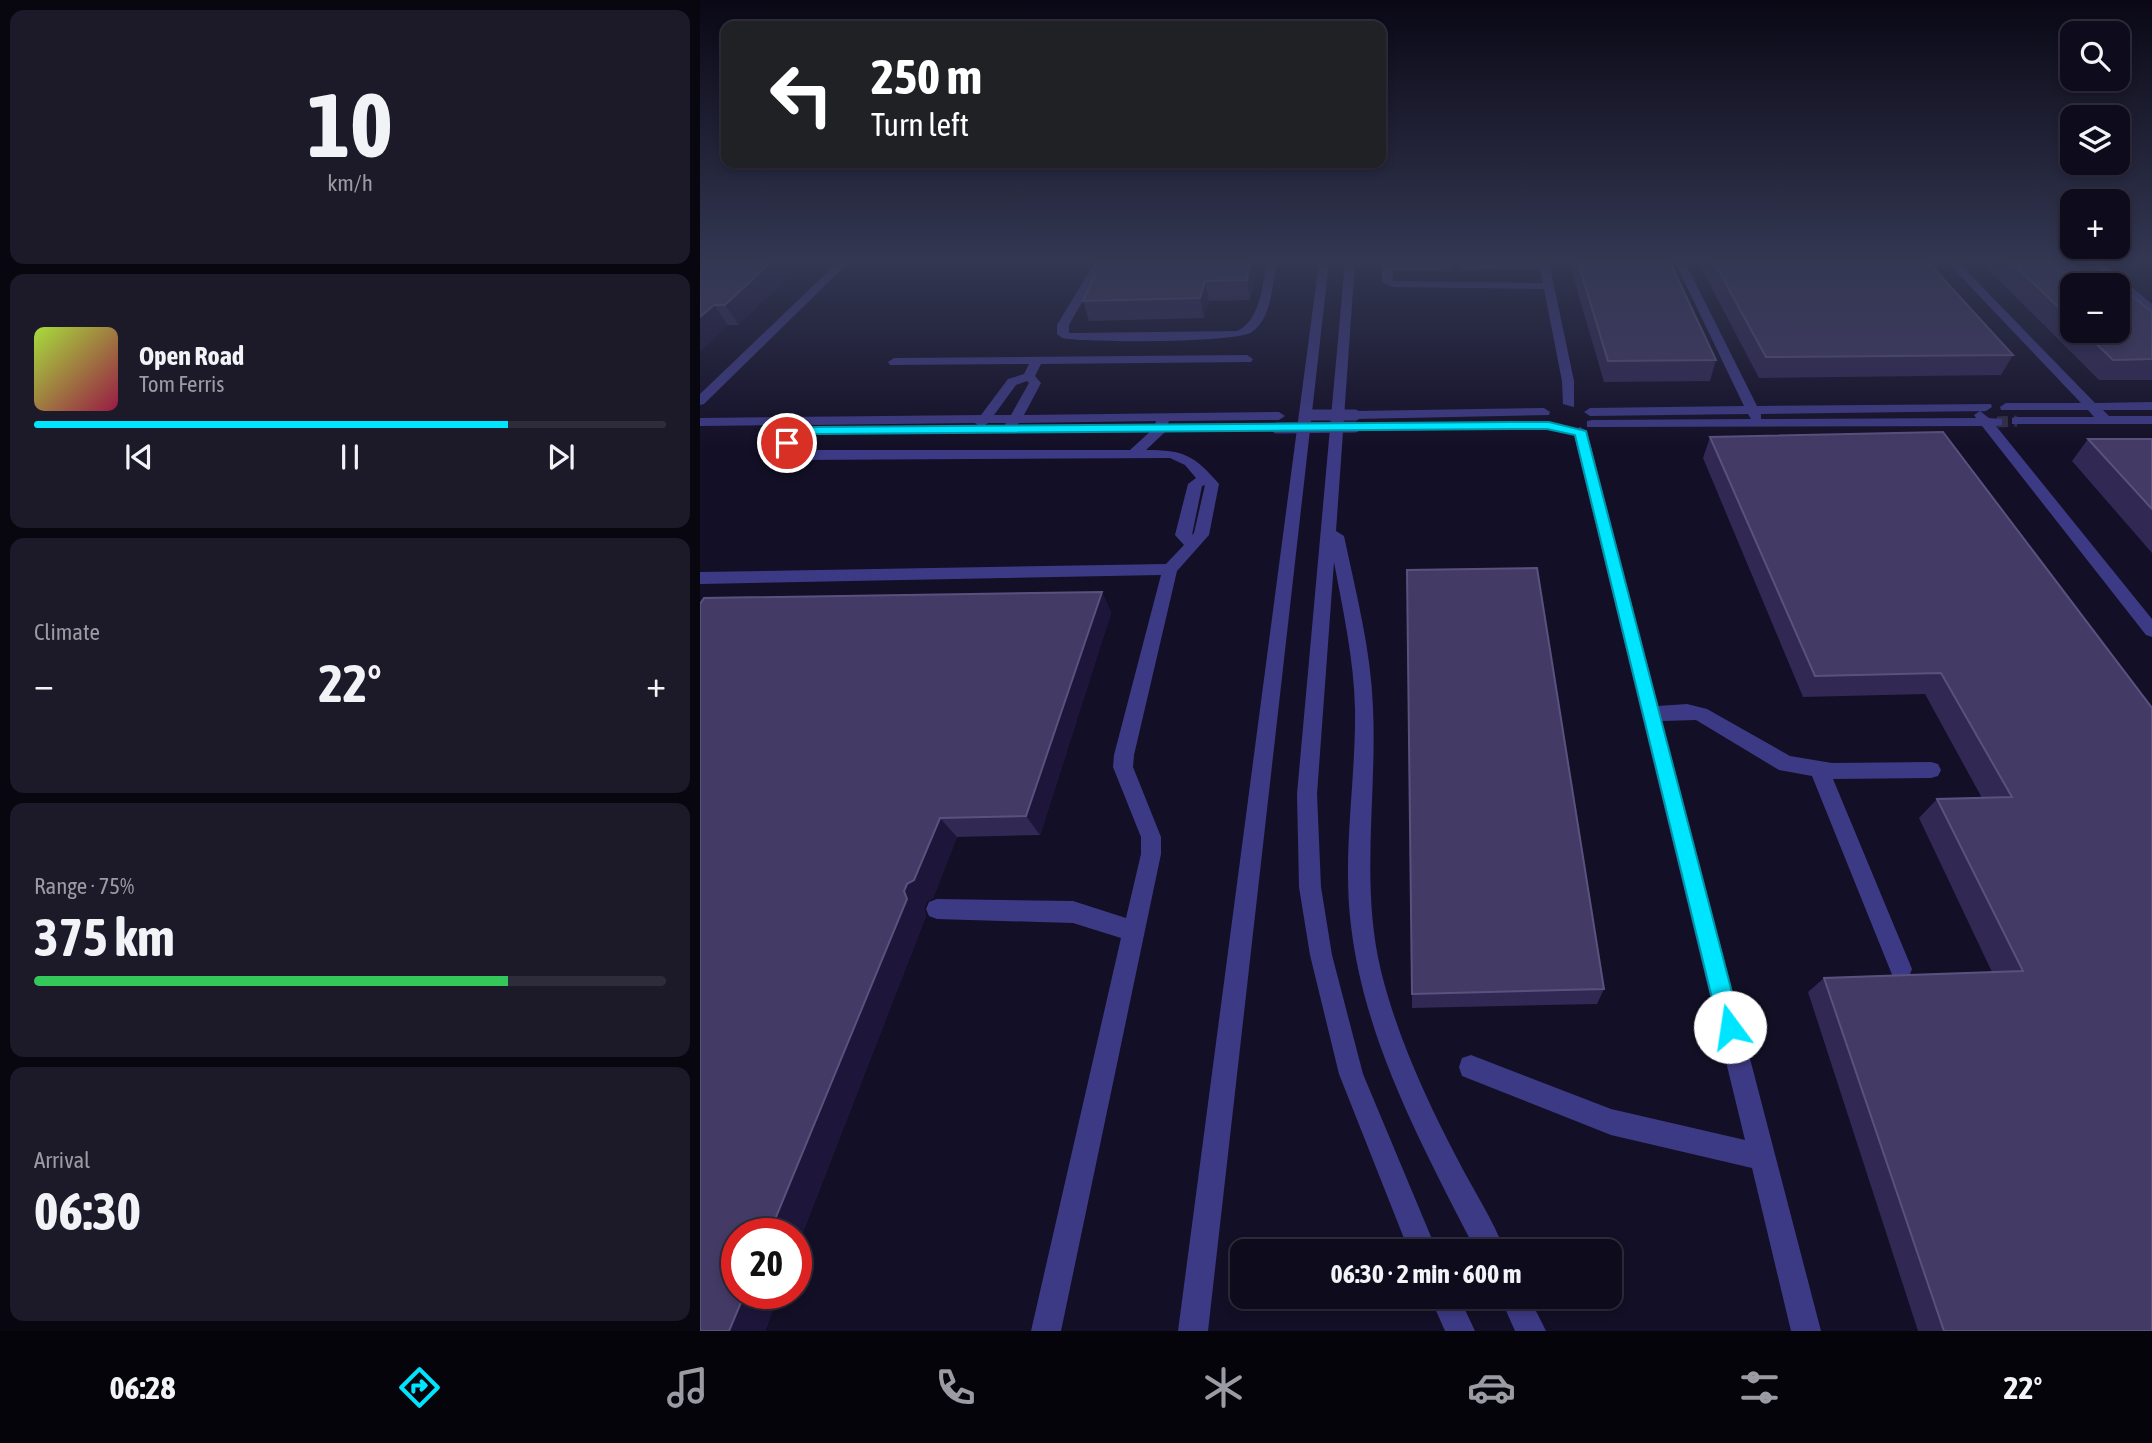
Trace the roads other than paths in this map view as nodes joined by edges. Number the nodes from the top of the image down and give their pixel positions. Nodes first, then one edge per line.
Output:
1 (780, 324) edge
2 (1064, 324) edge
3 (1253, 324) edge
4 (1316, 324) edge
5 (1346, 324) edge
6 (1556, 324) edge
7 (1711, 324) edge
8 (2012, 324) edge
9 (1247, 359) dead end
10 (1037, 361) junction
11 (894, 362) dead end
12 (1029, 376) junction
13 (700, 401) edge
14 (1569, 404) junction
15 (2091, 406) junction
16 (2152, 406) edge
17 (2006, 407) tunnel mouth
18 (1752, 410) junction
19 (1985, 414) junction
20 (1546, 419) junction
21 (2105, 420) junction
22 (2152, 420) edge
23 (2017, 421) tunnel mouth
24 (700, 422) edge
25 (1587, 422) junction
26 (1162, 423) junction
27 (981, 424) junction
28 (1012, 424) junction
29 (1759, 424) junction
30 (802, 426) junction
31 (700, 434) edge
32 (1134, 454) junction
33 (1331, 519) junction
34 (1170, 569) junction
35 (700, 578) edge
36 (2152, 631) edge
37 (1652, 714) junction
38 (1819, 770) junction
39 (1931, 770) dead end
40 (937, 909) dead end
41 (1133, 931) junction
42 (1901, 969) dead end
43 (1471, 1067) dead end
44 (1763, 1157) junction
45 (1418, 1239) edge
46 (1484, 1239) edge
47 (1450, 1309) edge
48 (1520, 1309) edge
49 (1046, 1331) edge
50 (1193, 1331) edge
51 (1460, 1331) edge
52 (1531, 1331) edge
53 (1806, 1331) edge

1 - 13 street
2 - 3 street
4 - 50 street
5 - 33 street
6 - 14 street
7 - 18 street
8 - 15 street
9 - 10 street
10 - 11 street
10 - 12 street
12 - 27 street
12 - 28 street
14 - 20 street
14 - 25 street
15 - 16 street
15 - 17 street
15 - 21 street
18 - 19 street
18 - 25 street
18 - 29 street
19 - 29 street
19 - 36 street
20 - 25 street
20 - 26 street, bridge
21 - 22 street
21 - 23 street
24 - 30 street
25 - 29 street
25 - 37 street
26 - 28 street
26 - 32 street
27 - 28 street
27 - 30 street
30 - 31 street
30 - 32 street
32 - 34 street
33 - 45 street
33 - 46 street
34 - 35 street
34 - 41 street
37 - 38 street
37 - 44 street
38 - 39 street
38 - 42 street
40 - 41 street
41 - 49 street
43 - 44 street
44 - 53 street
47 - 51 street
48 - 52 street

